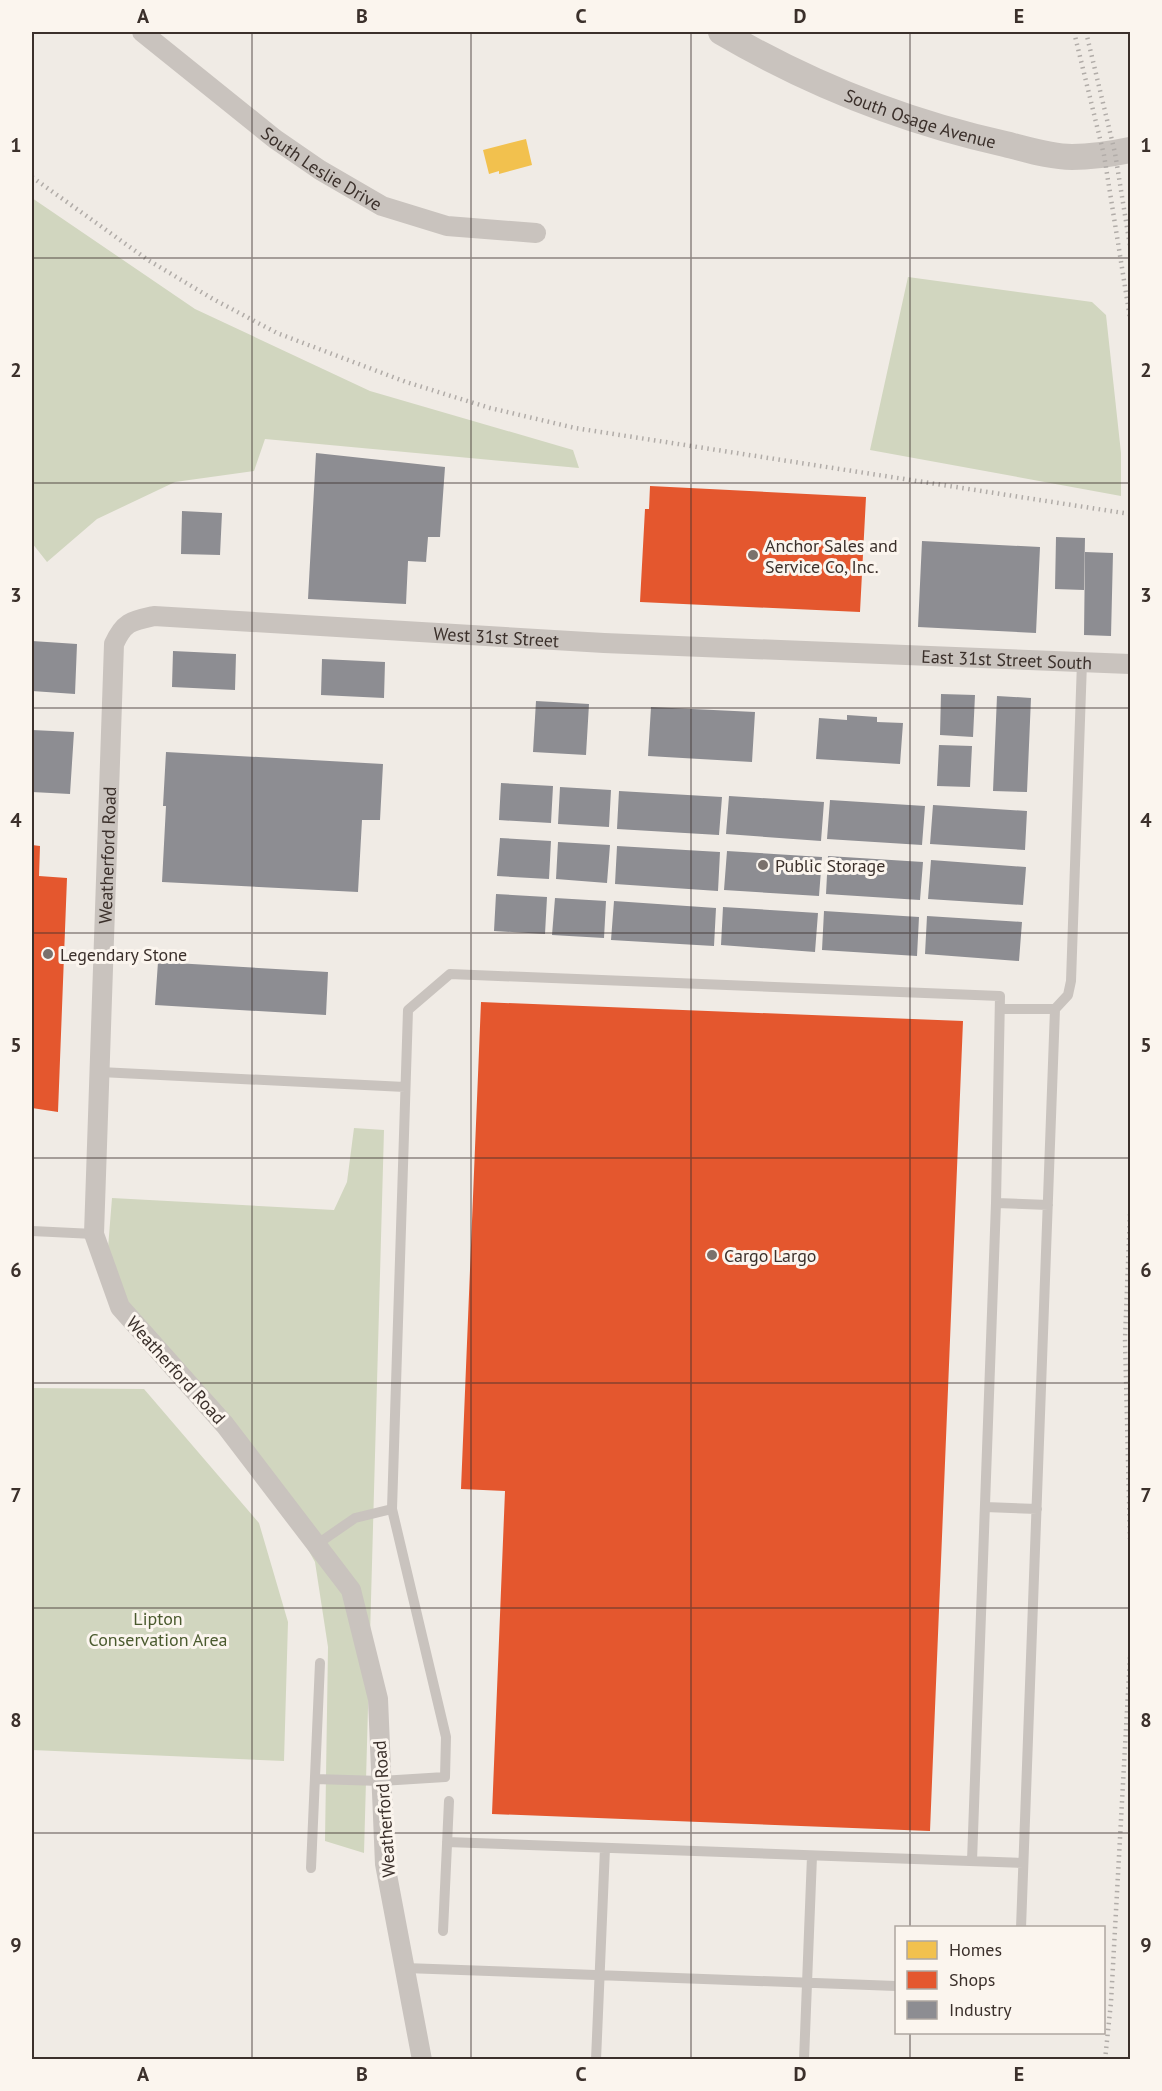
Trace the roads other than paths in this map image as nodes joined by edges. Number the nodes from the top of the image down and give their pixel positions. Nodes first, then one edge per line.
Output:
1 (142, 32) edge
2 (722, 32) edge
3 (1131, 150) edge
4 (536, 233) dead end
5 (117, 638) joint
6 (884, 654) joint
7 (1082, 662) junction
8 (1131, 664) edge
9 (1000, 1009) junction
10 (1055, 1010) junction
11 (100, 1072) junction
12 (405, 1087) junction
13 (996, 1203) junction
14 (1048, 1205) junction
15 (32, 1231) edge
16 (94, 1234) junction
17 (985, 1507) junction
18 (392, 1509) junction
19 (1037, 1509) junction
20 (316, 1545) junction
21 (320, 1663) dead end
22 (315, 1779) junction
23 (381, 1781) junction
24 (449, 1801) dead end
25 (447, 1842) junction
26 (605, 1848) junction
27 (812, 1856) junction
28 (972, 1861) junction
29 (1023, 1863) junction
30 (311, 1868) dead end
31 (1021, 1926) edge
32 (443, 1931) dead end
33 (405, 1968) junction
34 (601, 1976) junction
35 (807, 1983) junction
36 (895, 1986) edge
37 (422, 2060) edge
38 (597, 2060) edge
39 (804, 2060) edge

1 - 4 street, South Leslie Drive
2 - 3 street, South Osage Avenue
5 - 6 street, West 31st Street
5 - 11 street, Weatherford Road
6 - 7 street, East 31st Street South
7 - 8 street, East 31st Street South
7 - 10 lane
9 - 10 lane
9 - 12 lane
9 - 13 lane
10 - 14 lane
11 - 12 lane
11 - 16 street, Weatherford Road
12 - 18 lane
13 - 14 lane
13 - 17 lane
14 - 19 lane
15 - 16 lane
16 - 20 street, Weatherford Road
17 - 19 lane
17 - 28 lane
18 - 20 lane
18 - 23 lane
19 - 29 lane
20 - 23 street, Weatherford Road
21 - 22 lane
22 - 23 lane
22 - 30 lane
23 - 33 street, Weatherford Road
24 - 25 lane
25 - 26 lane
25 - 32 lane
26 - 27 lane
26 - 34 lane
27 - 28 lane
27 - 35 lane
28 - 29 lane
29 - 31 lane
33 - 34 lane
33 - 37 street, Weatherford Road
34 - 35 lane
34 - 38 lane
35 - 36 lane
35 - 39 lane

